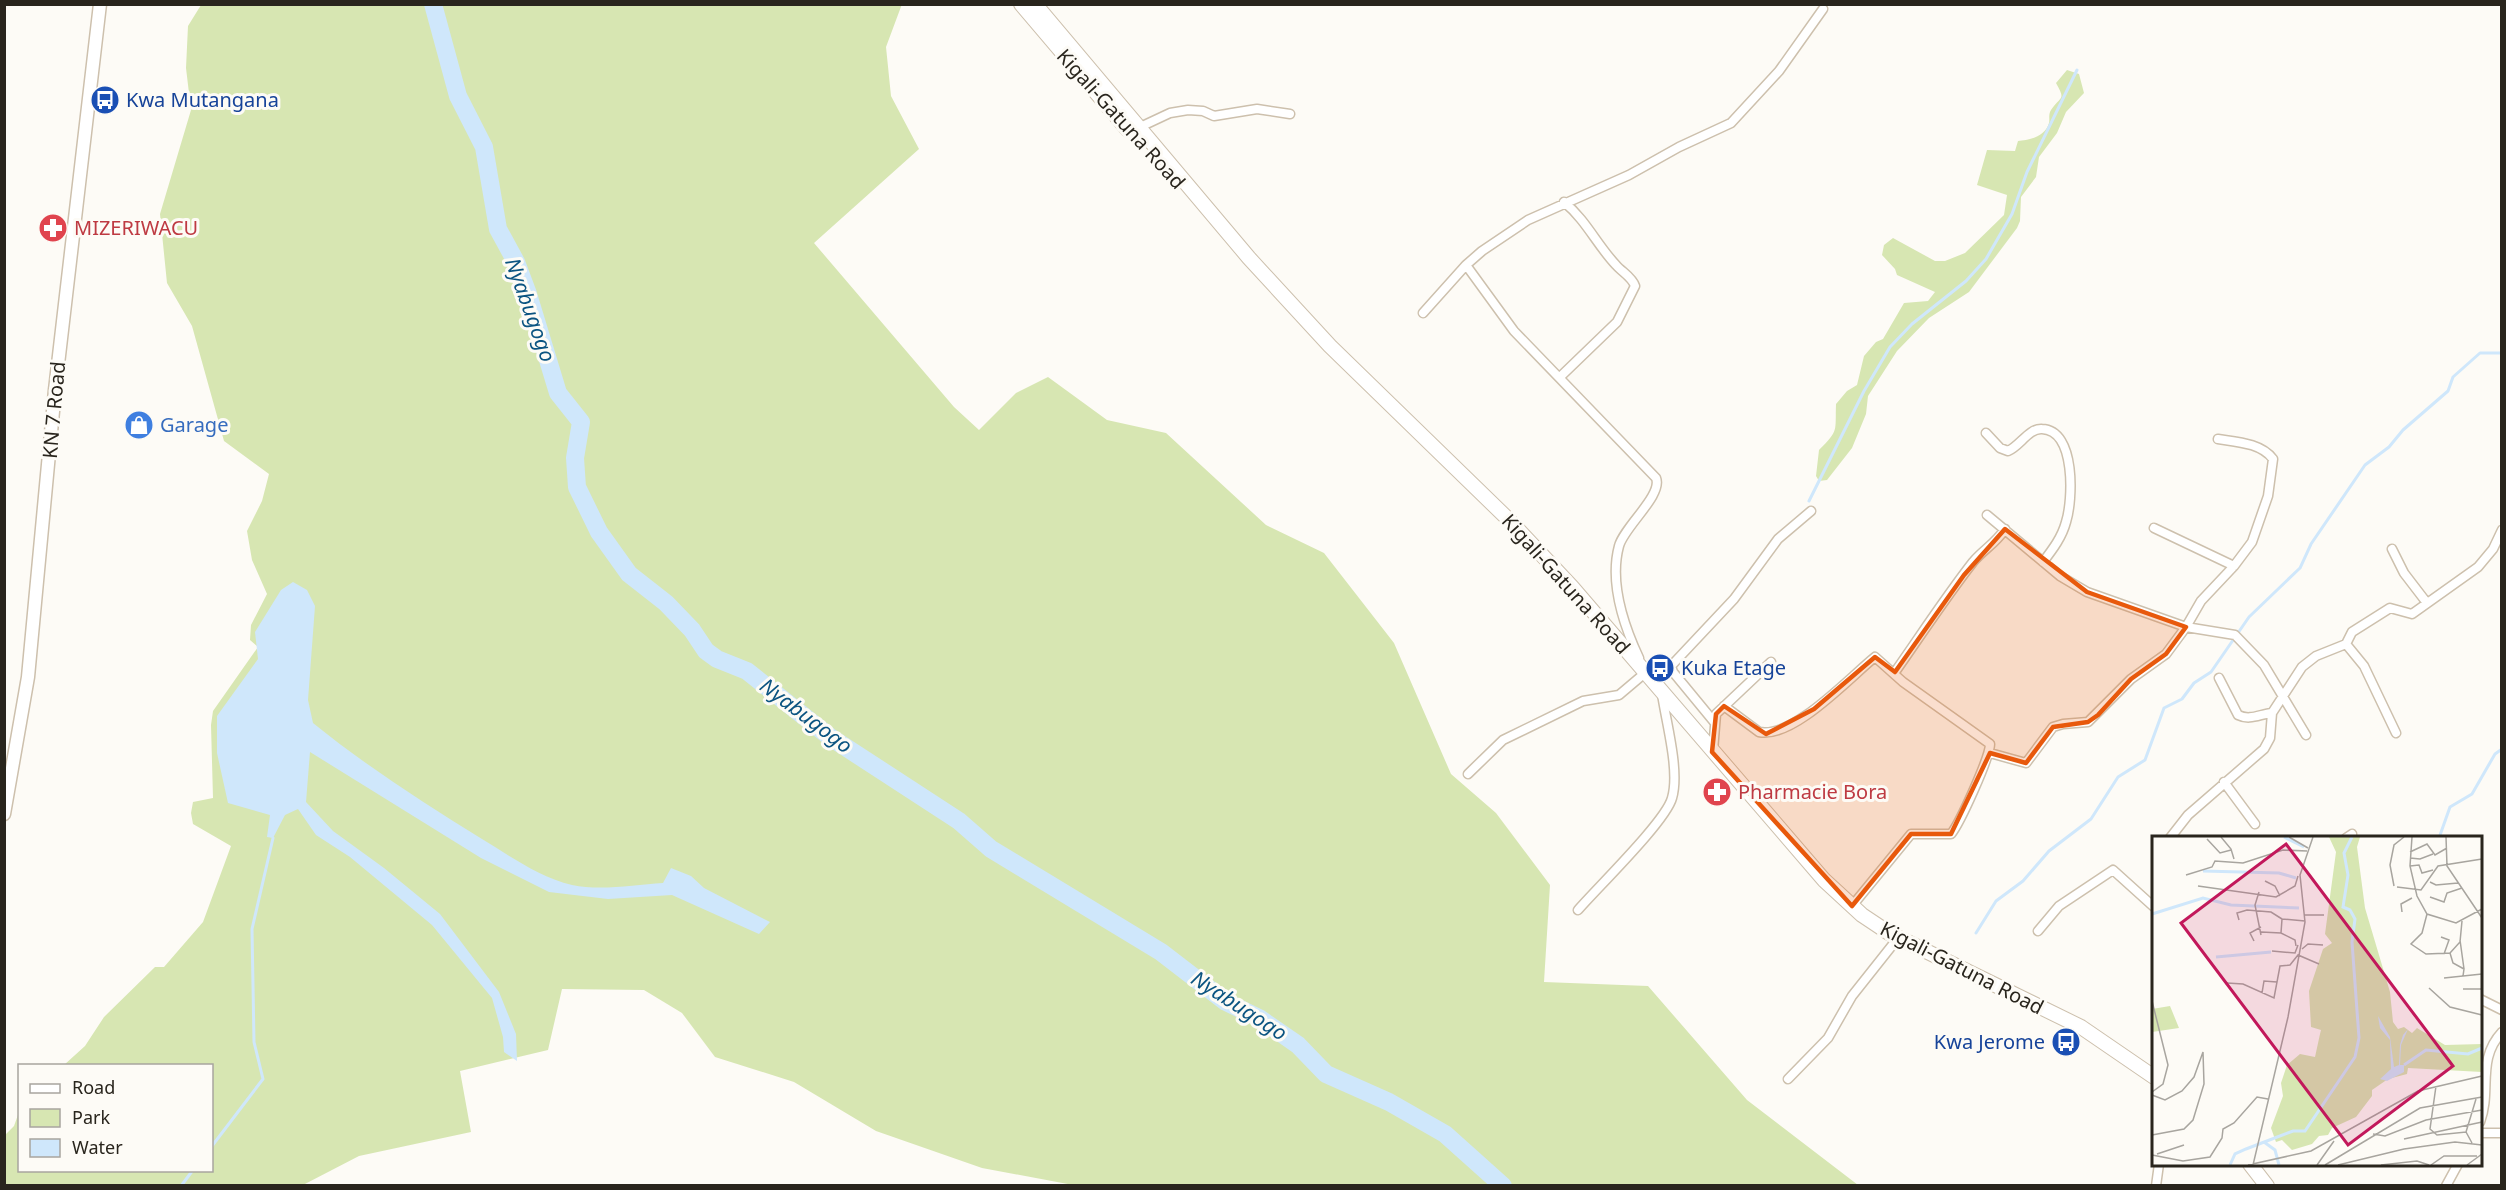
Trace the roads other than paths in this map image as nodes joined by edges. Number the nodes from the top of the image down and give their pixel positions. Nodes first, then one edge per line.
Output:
1 (100, 4) edge
2 (1021, 4) edge
3 (1035, 4) edge
4 (1823, 9) dead end
5 (1290, 114) dead end
6 (1138, 128) junction
7 (1564, 202) junction
8 (1225, 230) junction
9 (1466, 266) junction
10 (1423, 313) dead end
11 (1560, 377) junction
12 (1986, 433) dead end
13 (2218, 439) dead end
14 (1811, 511) dead end
15 (1987, 515) dead end
16 (2154, 528) dead end
17 (2005, 530) junction
18 (2502, 530) edge
19 (2392, 549) dead end
20 (2043, 562) junction
21 (2234, 566) junction
22 (2427, 603) junction
23 (2186, 627) junction
24 (2346, 644) junction
25 (1771, 662) dead end
26 (1895, 672) junction
27 (1646, 673) junction
28 (2218, 678) dead end
29 (1661, 690) junction
30 (2282, 697) junction
31 (1724, 706) junction
32 (2272, 713) junction
33 (1715, 723) junction
34 (2396, 733) dead end
35 (2306, 735) dead end
36 (1712, 752) junction
37 (1990, 753) junction
38 (1468, 774) dead end
39 (2224, 782) junction
40 (4, 814) edge
41 (2255, 824) dead end
42 (2171, 836) edge
43 (2152, 905) edge
44 (1852, 906) junction
45 (1578, 910) dead end
46 (2038, 931) dead end
47 (1898, 938) junction
48 (2482, 1000) edge
49 (2502, 1010) edge
50 (2502, 1032) edge
51 (2484, 1053) edge
52 (2152, 1076) edge
53 (1788, 1079) dead end
54 (2482, 1117) edge
55 (2482, 1133) edge
56 (2502, 1133) edge
57 (2159, 1166) edge
58 (2252, 1166) edge
59 (2457, 1166) edge
60 (2156, 1185) edge
61 (2267, 1185) edge
62 (2445, 1185) edge

1 - 40 main road, KN 7 Road
2 - 8 highway, Kigali-Gatuna Road
3 - 6 highway, Kigali-Gatuna Road
4 - 7 street
5 - 6 street
6 - 8 highway, Kigali-Gatuna Road
7 - 9 street
7 - 11 street
8 - 27 highway, Kigali-Gatuna Road
9 - 10 street
9 - 11 street
11 - 27 street
12 - 20 street
13 - 21 street
14 - 33 street
15 - 17 street
16 - 21 street
17 - 20 street
17 - 26 street
18 - 22 street
19 - 22 street
20 - 23 street
21 - 23 street
22 - 24 street
23 - 30 street
23 - 37 street
24 - 30 street
24 - 34 street
25 - 31 street
26 - 31 street
26 - 37 street
27 - 29 highway, Kigali-Gatuna Road
27 - 38 street
28 - 32 street
29 - 36 highway, Kigali-Gatuna Road
29 - 45 street
30 - 32 street
30 - 35 street
31 - 33 street
32 - 39 street
33 - 36 street
36 - 44 highway, Kigali-Gatuna Road
37 - 44 street
39 - 41 street
39 - 42 street
43 - 46 street
44 - 47 highway, Kigali-Gatuna Road
47 - 52 highway, Kigali-Gatuna Road
47 - 53 street
48 - 49 street
50 - 51 street
51 - 54 street
55 - 56 street
57 - 60 street
58 - 61 highway
59 - 62 street

